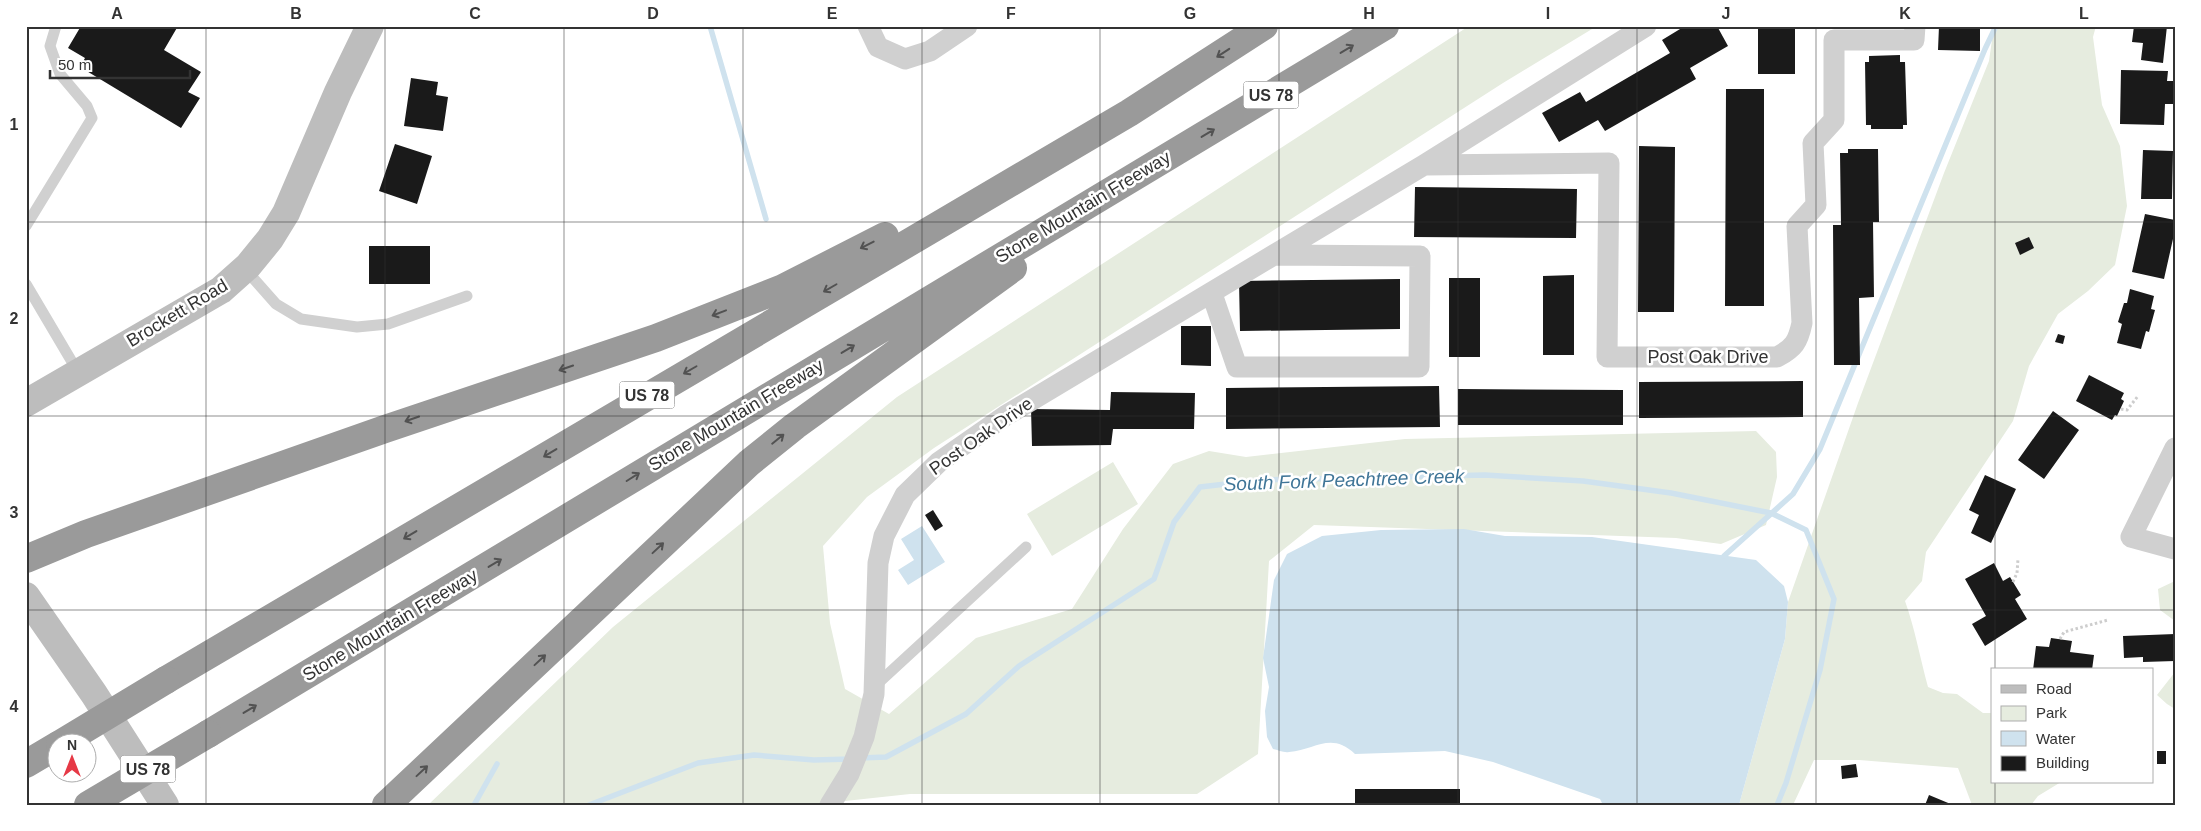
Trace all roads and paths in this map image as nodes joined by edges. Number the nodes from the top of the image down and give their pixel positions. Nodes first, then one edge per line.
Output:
1 (56, 26) edge
2 (370, 26) edge
3 (868, 26) edge
4 (968, 26) edge
5 (1264, 26) edge
6 (1385, 26) edge
7 (1646, 26) edge
8 (1915, 26) edge
9 (1129, 113) junction
10 (1166, 157) junction
11 (1424, 165) junction
12 (26, 226) edge
13 (1274, 255) junction
14 (245, 269) junction
15 (26, 284) edge
16 (1212, 294) junction
17 (467, 296) dead end
18 (78, 372) junction
19 (2138, 396) dead end
20 (26, 403) edge
21 (2120, 409) dead end
22 (2175, 448) edge
23 (1026, 547) dead end
24 (2175, 549) edge
25 (26, 558) edge
26 (2018, 559) dead end
27 (2013, 582) dead end
28 (26, 596) edge
29 (2108, 620) dead end
30 (2060, 639) dead end
31 (875, 686) junction
32 (76, 734) edge
33 (48, 751) edge
34 (26, 764) edge
35 (88, 805) edge
36 (165, 805) edge
37 (386, 805) edge
38 (830, 805) edge

1 - 12 lane
2 - 14 street, Brockett Road
3 - 4 street
5 -> 9 highway, US 78
10 -> 6 highway, Stone Mountain Freeway / US 78
7 - 11 street, Post Oak Drive
8 - 11 street, Post Oak Drive
9 -> 25 highway
9 -> 32 highway, US 78, bridge
35 -> 10 highway, Stone Mountain Freeway / US 78, bridge
37 -> 10 highway
11 - 13 street, Post Oak Drive
13 - 16 street, Post Oak Drive
13 - 16 street
14 - 17 lane
14 - 18 street, Brockett Road
15 - 18 lane
16 - 31 street, Post Oak Drive
18 - 20 street, Brockett Road
19 - 21 path
22 - 24 street
23 - 31 lane
26 - 27 path
28 - 36 street
29 - 30 path
31 - 38 street, Post Oak Drive
33 - 34 highway, US 78

